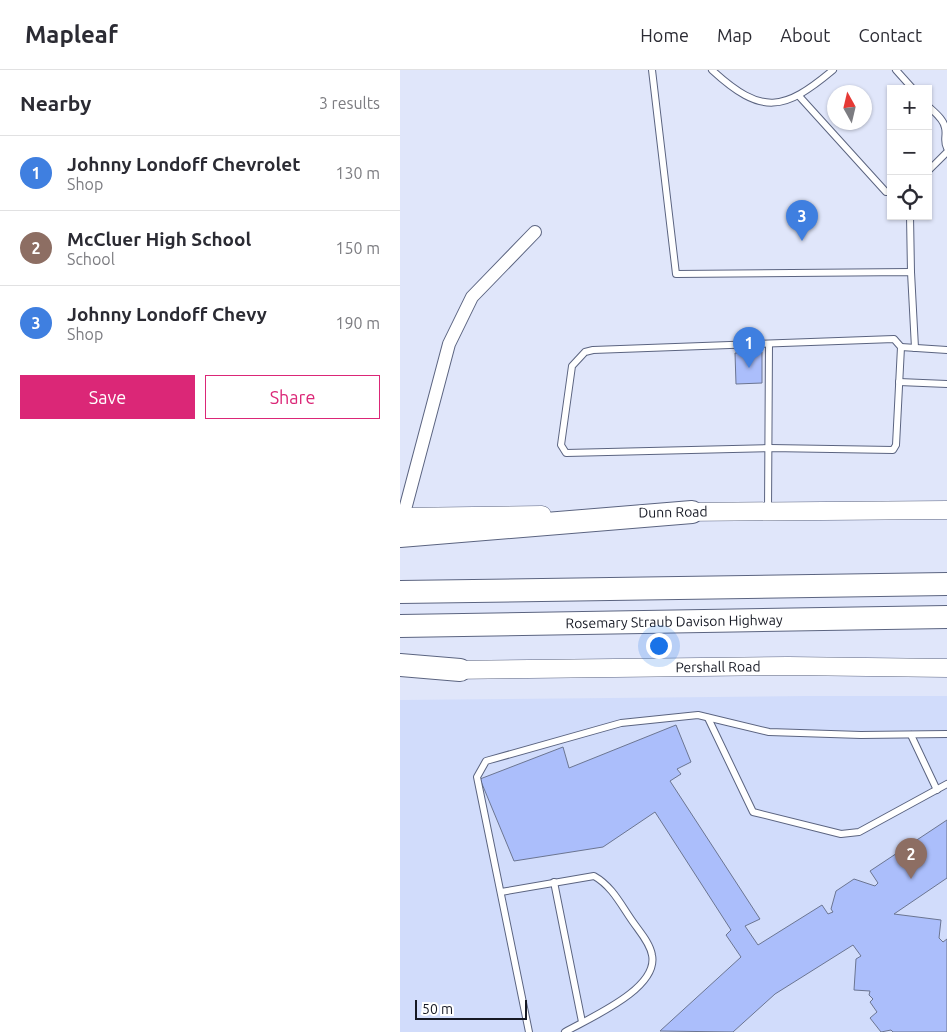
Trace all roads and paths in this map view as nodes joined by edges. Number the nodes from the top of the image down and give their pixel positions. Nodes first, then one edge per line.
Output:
1 (652, 70) edge
2 (712, 70) edge
3 (833, 70) edge
4 (896, 70) edge
5 (909, 85) edge
6 (799, 96) junction
7 (932, 110) edge
8 (947, 148) edge
9 (947, 152) edge
10 (932, 168) edge
11 (887, 192) edge
12 (910, 220) edge
13 (535, 232) dead end
14 (911, 272) junction
15 (769, 344) junction
16 (901, 347) junction
17 (915, 348) junction
18 (947, 350) edge
19 (899, 382) junction
20 (947, 384) edge
21 (770, 448) junction
22 (947, 510) edge
23 (768, 511) junction
24 (692, 512) joint
25 (401, 523) edge
26 (947, 584) edge
27 (400, 592) edge
28 (947, 617) edge
29 (400, 626) edge
30 (400, 665) edge
31 (947, 668) edge
32 (400, 669) edge
33 (460, 670) junction
34 (708, 718) junction
35 (947, 734) edge
36 (911, 735) junction
37 (947, 784) edge
38 (937, 790) junction
39 (554, 882) junction
40 (501, 892) junction
41 (582, 1022) junction
42 (528, 1032) edge
43 (565, 1032) edge

1 - 14 lane
2 - 6 lane
3 - 6 lane
4 - 5 lane
6 - 11 lane
7 - 8 lane
9 - 10 lane
12 - 14 lane
13 - 25 street
14 - 17 lane
15 - 16 lane
15 - 21 lane
15 - 21 lane
16 - 17 lane
16 - 19 lane
17 - 18 lane
19 - 20 lane
19 - 21 lane
21 - 23 lane
22 - 23 street, Dunn Road
23 - 24 street, Dunn Road
24 - 25 highway
26 - 27 highway
28 - 29 highway, Rosemary Straub Davison Highway
30 - 33 highway
31 - 33 street, Pershall Road
32 - 33 street, Pershall Road
34 - 36 lane
34 - 38 lane
34 - 40 lane
35 - 36 lane
36 - 38 lane
37 - 38 lane
39 - 40 lane
39 - 41 lane
39 - 41 lane
40 - 42 lane
41 - 43 lane

